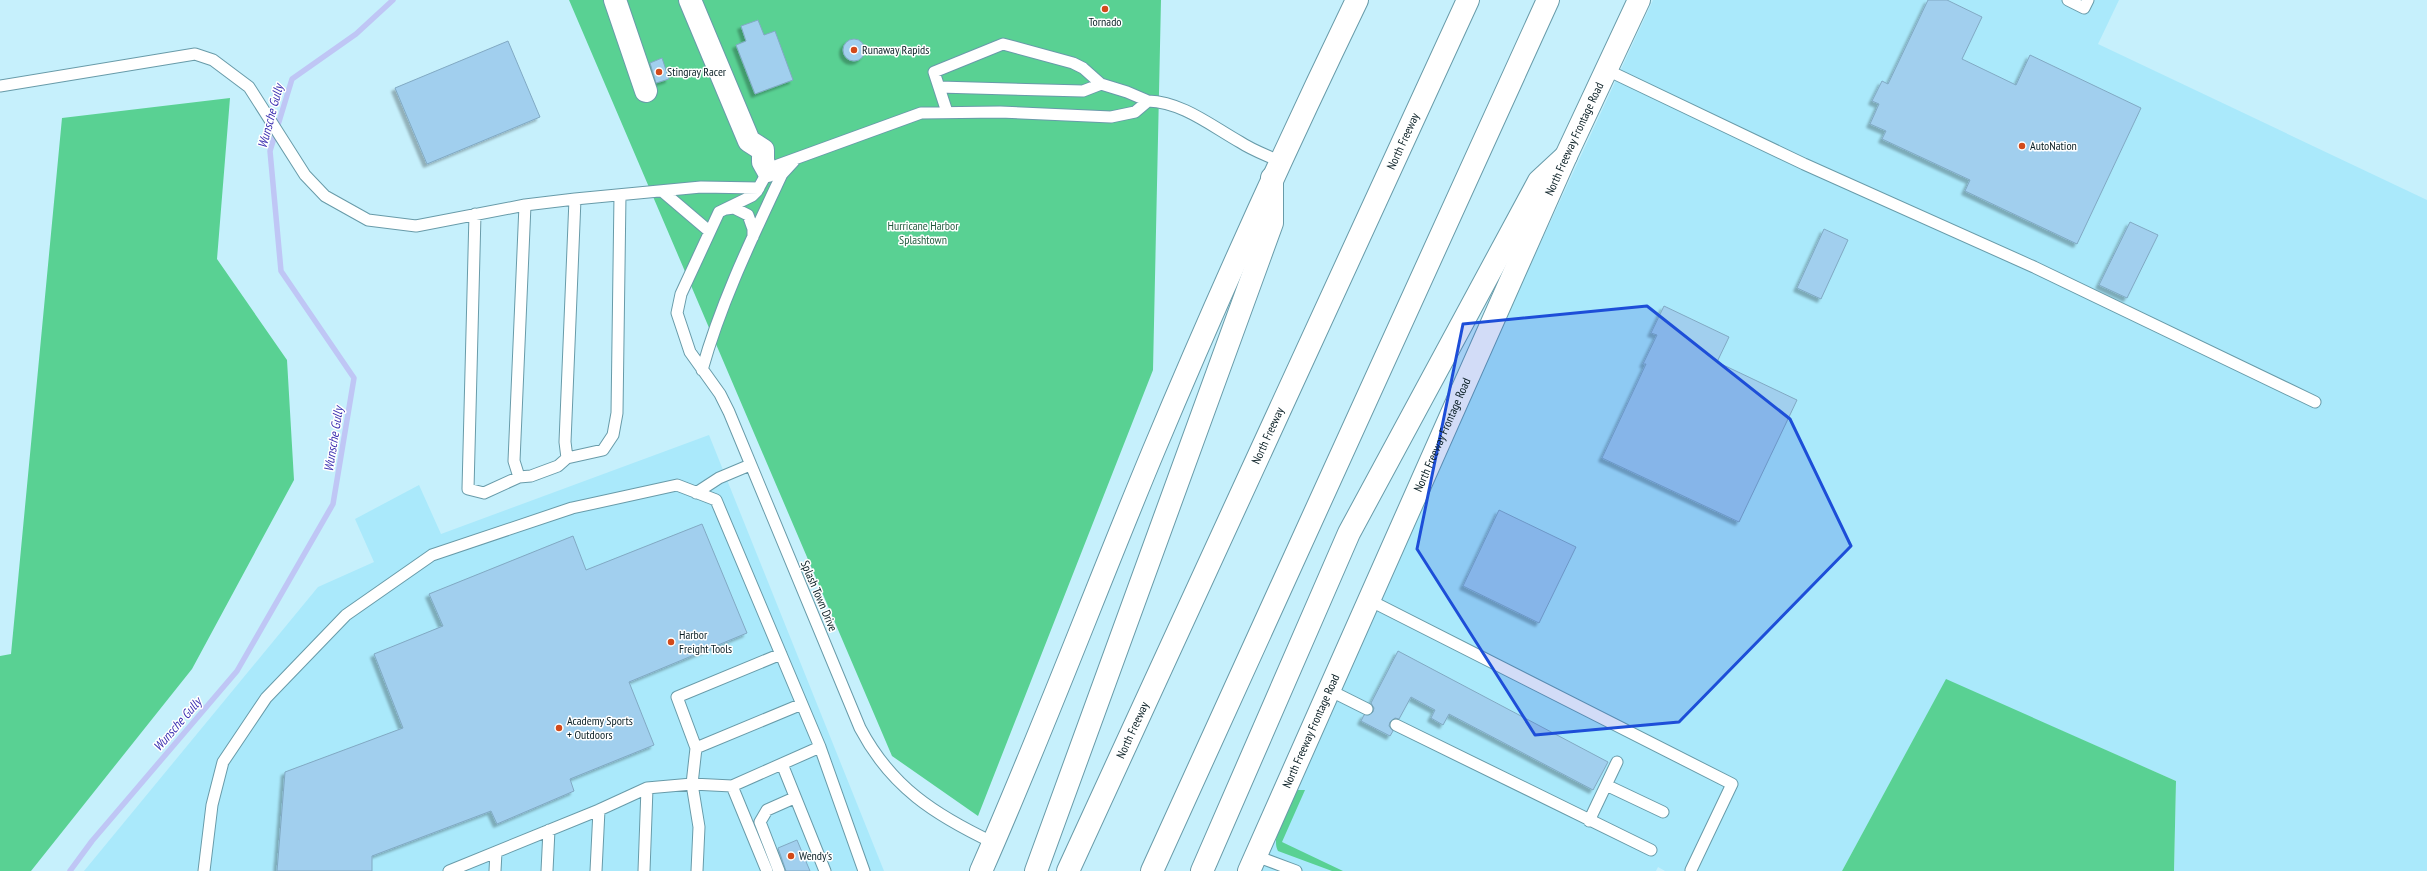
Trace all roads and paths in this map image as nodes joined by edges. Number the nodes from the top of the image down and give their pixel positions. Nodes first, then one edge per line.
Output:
1 (615, 0) edge
2 (690, 0) edge
3 (1357, 0) edge
4 (1468, 0) edge
5 (1548, 0) edge
6 (1639, 0) edge
7 (2068, 0) edge
8 (2088, 0) edge
9 (1607, 70) junction
10 (1101, 84) junction
11 (0, 86) edge
12 (939, 87) junction
13 (646, 91) dead end
14 (1148, 101) junction
15 (946, 112) junction
16 (806, 154) junction
17 (1566, 156) junction
18 (1275, 170) junction
19 (763, 180) junction
20 (662, 191) junction
21 (620, 195) junction
22 (575, 199) junction
23 (525, 205) junction
24 (723, 209) junction
25 (475, 214) junction
26 (709, 231) junction
27 (753, 239) junction
28 (702, 370) junction
29 (2315, 402) dead end
30 (567, 458) junction
31 (750, 465) junction
32 (519, 477) junction
33 (696, 492) junction
34 (1369, 600) junction
35 (781, 654) junction
36 (1329, 690) junction
37 (802, 704) junction
38 (1367, 709) dead end
39 (1396, 725) dead end
40 (820, 747) junction
41 (696, 748) junction
42 (1617, 762) dead end
43 (782, 764) junction
44 (692, 784) junction
45 (1606, 785) junction
46 (732, 786) junction
47 (647, 788) junction
48 (794, 798) junction
49 (599, 810) junction
50 (1663, 812) dead end
51 (1589, 820) junction
52 (549, 830) junction
53 (994, 843) junction
54 (1651, 850) dead end
55 (496, 852) junction
56 (1252, 864) edge
57 (1691, 870) edge
58 (204, 871) edge
59 (449, 871) edge
60 (495, 871) edge
61 (547, 871) edge
62 (596, 871) edge
63 (644, 871) edge
64 (697, 871) edge
65 (767, 871) edge
66 (779, 871) edge
67 (825, 871) edge
68 (864, 871) edge
69 (982, 871) edge
70 (1036, 871) edge
71 (1068, 871) edge
72 (1152, 871) edge
73 (1202, 871) edge
74 (1296, 871) edge

1 - 13 main road
2 - 19 main road
3 - 18 main road
4 - 71 main road, North Freeway
5 - 72 main road
6 - 9 main road, North Freeway Frontage Road
7 - 8 lane
9 - 17 main road, North Freeway Frontage Road
9 - 29 lane
10 - 12 lane
10 - 12 lane
10 - 14 lane
11 - 25 lane
12 - 15 lane
14 - 15 lane
14 - 18 lane
15 - 16 lane
16 - 19 lane
16 - 27 lane
17 - 34 main road, North Freeway Frontage Road
17 - 73 main road
18 - 53 main road
18 - 70 main road
19 - 20 lane
19 - 24 lane
20 - 21 lane
20 - 26 lane
21 - 22 lane
21 - 30 lane
22 - 23 lane
22 - 30 lane
23 - 25 lane
23 - 32 lane
24 - 26 lane
24 - 27 lane
25 - 32 lane
26 - 28 lane, Splash Town Drive
27 - 28 lane
28 - 31 lane, Splash Town Drive
30 - 32 lane
31 - 33 lane
31 - 53 lane, Splash Town Drive
33 - 35 lane
33 - 58 lane
34 - 36 main road, North Freeway Frontage Road
34 - 57 lane
35 - 37 lane
35 - 41 lane
36 - 38 lane
36 - 56 main road, North Freeway Frontage Road
37 - 40 lane
37 - 41 lane
39 - 51 lane
40 - 43 lane
40 - 68 lane
41 - 44 lane
42 - 45 lane
43 - 46 lane
43 - 48 lane
44 - 46 lane
44 - 47 lane
44 - 64 lane
45 - 50 lane
45 - 51 lane
46 - 65 lane
47 - 49 lane
47 - 63 lane
48 - 66 lane
48 - 67 lane
49 - 52 lane
49 - 62 lane
51 - 54 lane
52 - 55 lane
52 - 61 lane
53 - 69 main road
55 - 59 lane
55 - 60 lane
56 - 74 lane

